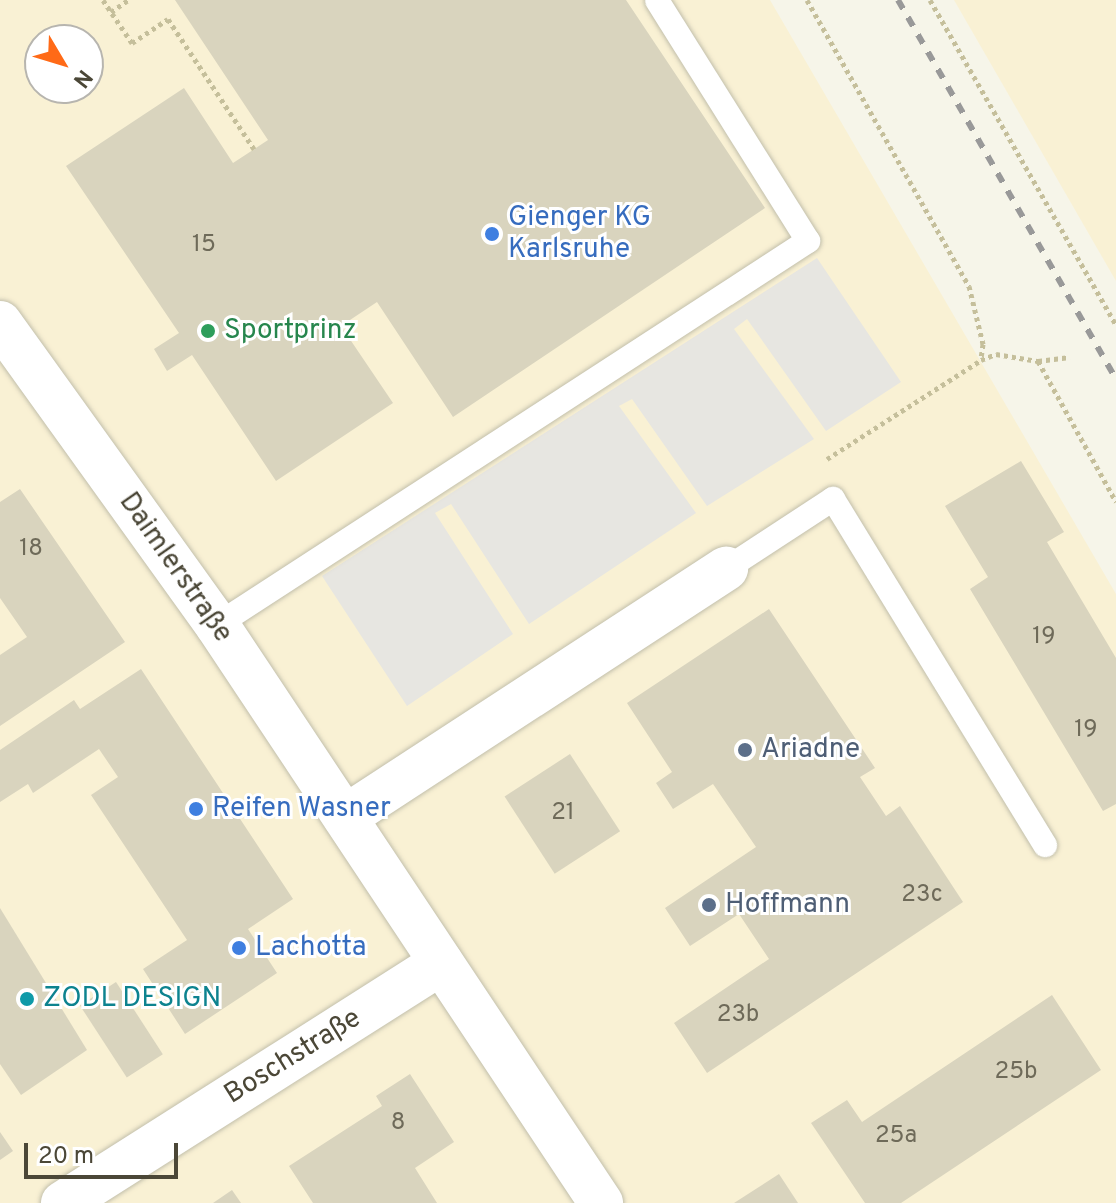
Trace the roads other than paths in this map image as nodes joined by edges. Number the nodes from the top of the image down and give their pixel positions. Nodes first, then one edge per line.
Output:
1 (657, 0) edge
2 (0, 323) edge
3 (726, 569) joint
4 (217, 625) junction
5 (345, 817) junction
6 (1045, 845) dead end
7 (441, 963) junction
8 (63, 1203) edge
9 (601, 1203) edge

1 - 4 lane
2 - 4 street, Daimlerstraße
3 - 5 street
3 - 6 lane
4 - 5 street, Daimlerstraße
5 - 7 street, Daimlerstraße
7 - 8 street, Boschstraße
7 - 9 street, Daimlerstraße

